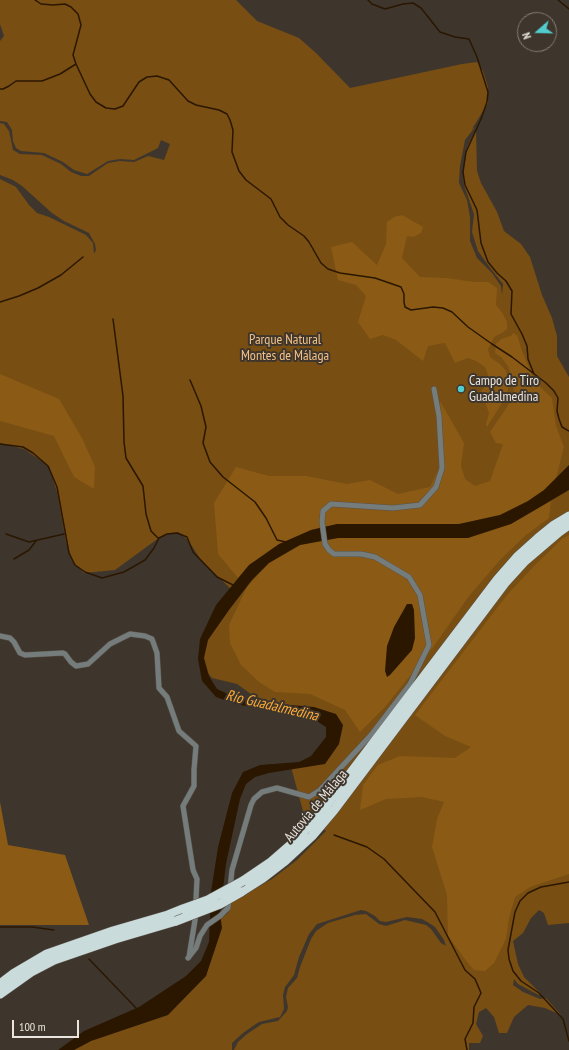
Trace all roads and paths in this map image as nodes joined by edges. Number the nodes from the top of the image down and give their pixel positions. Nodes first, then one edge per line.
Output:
1 (434, 389) dead end
2 (569, 516) edge
3 (569, 525) edge
4 (0, 636) edge
5 (1, 983) edge
6 (0, 994) edge

1 - 4 street
2 - 5 highway, Autovía de Málaga, bridge
3 - 6 highway, Autovía de Málaga, bridge

